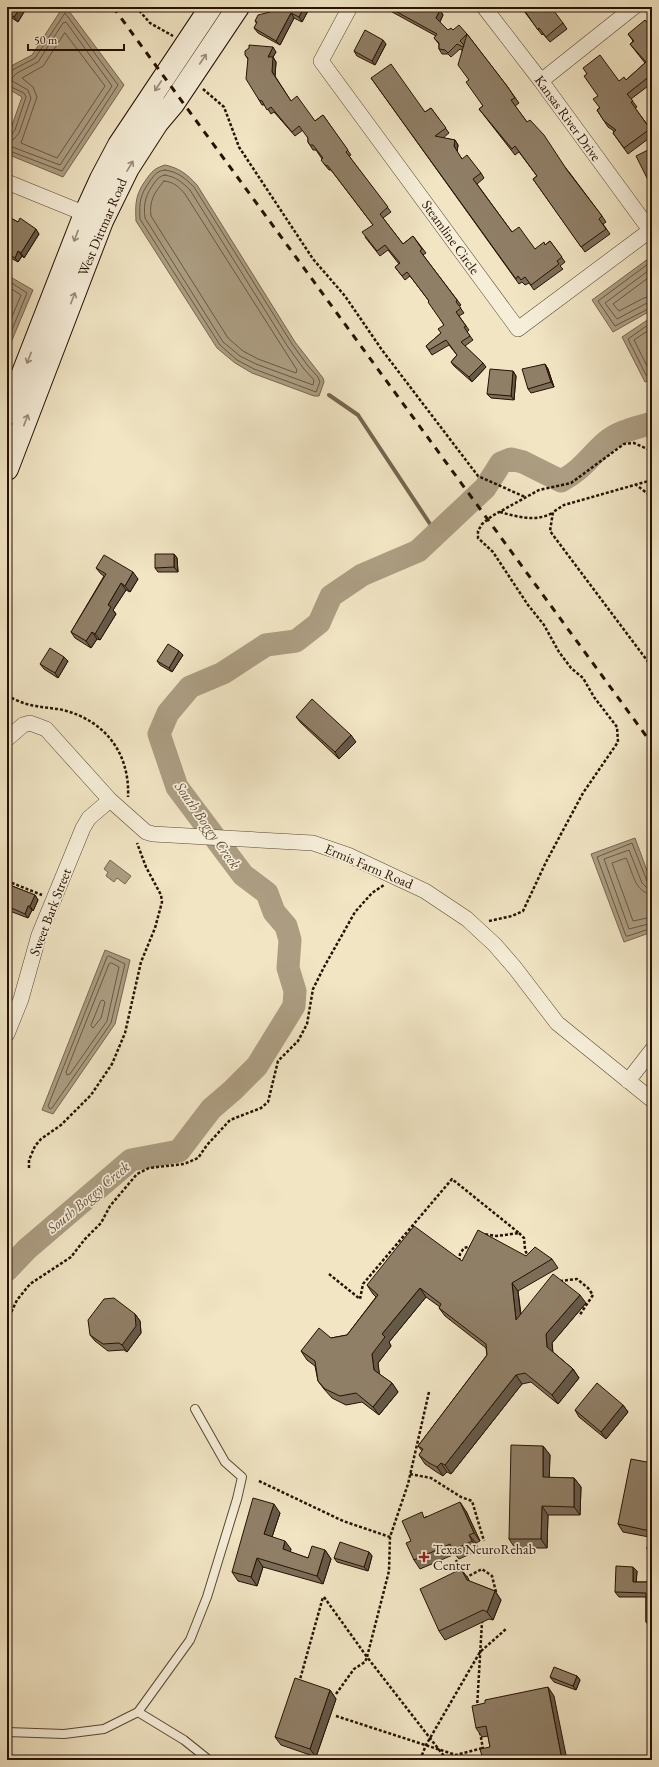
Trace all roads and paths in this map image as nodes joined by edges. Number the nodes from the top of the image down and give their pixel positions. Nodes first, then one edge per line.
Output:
1 (136, 7) edge
2 (211, 7) edge
3 (238, 7) edge
4 (350, 7) edge
5 (484, 7) edge
6 (634, 7) edge
7 (174, 38) dead end
8 (190, 78) junction
9 (541, 81) junction
10 (7, 182) edge
11 (94, 218) junction
12 (651, 229) edge
13 (7, 414) edge
14 (7, 469) edge
15 (652, 480) edge
16 (635, 484) junction
17 (525, 497) dead end
18 (652, 497) edge
19 (500, 512) dead end
20 (553, 512) junction
21 (652, 667) edge
22 (7, 696) edge
23 (7, 739) edge
24 (128, 799) dead end
25 (110, 800) junction
26 (136, 840) dead end
27 (7, 881) edge
28 (46, 897) dead end
29 (7, 1034) edge
30 (652, 1050) edge
31 (628, 1081) junction
32 (652, 1100) edge
33 (30, 1168) dead end
34 (519, 1233) junction
35 (480, 1239) edge
36 (476, 1245) edge
37 (529, 1260) edge
38 (462, 1265) edge
39 (329, 1274) dead end
40 (556, 1281) edge
41 (578, 1316) dead end
42 (429, 1392) dead end
43 (195, 1409) dead end
44 (410, 1474) junction
45 (259, 1481) dead end
46 (390, 1537) junction
47 (484, 1541) dead end
48 (456, 1560) edge
49 (490, 1594) edge
50 (482, 1622) edge
51 (506, 1629) dead end
52 (480, 1652) junction
53 (368, 1657) junction
54 (299, 1685) edge
55 (336, 1694) dead end
56 (138, 1712) junction
57 (477, 1713) edge
58 (336, 1716) dead end
59 (480, 1728) edge
60 (7, 1732) edge
61 (430, 1739) junction
62 (426, 1745) junction
63 (483, 1748) junction
64 (438, 1749) junction
65 (484, 1754) edge
66 (209, 1760) edge
67 (420, 1760) edge
68 (447, 1760) edge

1 - 7 path
2 -> 11 street, West Dittmar Road
8 -> 3 street, West Dittmar Road
4 - 12 street, Steamline Circle
5 - 9 street, Kansas River Drive
6 - 9 street
11 -> 8 street, West Dittmar Road
8 - 17 path
9 - 12 street, Kansas River Drive
10 - 11 street
11 -> 13 street, West Dittmar Road
14 -> 11 street, West Dittmar Road
15 - 16 path
16 - 18 path
16 - 20 path
19 - 20 path
20 - 21 path
22 - 24 path
23 - 25 street, Ermis Farm Road
25 - 29 street, Sweet Bark Street
25 - 31 street, Ermis Farm Road
26 - 33 path
27 - 28 path
30 - 31 street
31 - 32 street, Ermis Farm Road
34 - 35 path
34 - 37 path
34 - 39 path
36 - 38 path
40 - 41 path
42 - 44 path
43 - 56 lane
44 - 46 path
44 - 47 path
45 - 46 path
46 - 53 path
48 - 49 path
50 - 52 path
51 - 52 path
52 - 57 path
52 - 61 path
53 - 54 path
53 - 55 path
53 - 61 path
56 - 60 lane
56 - 66 lane
58 - 62 path
59 - 63 path
61 - 62 path
61 - 64 path
62 - 64 path
62 - 67 path
63 - 64 path
63 - 65 path
64 - 68 path

